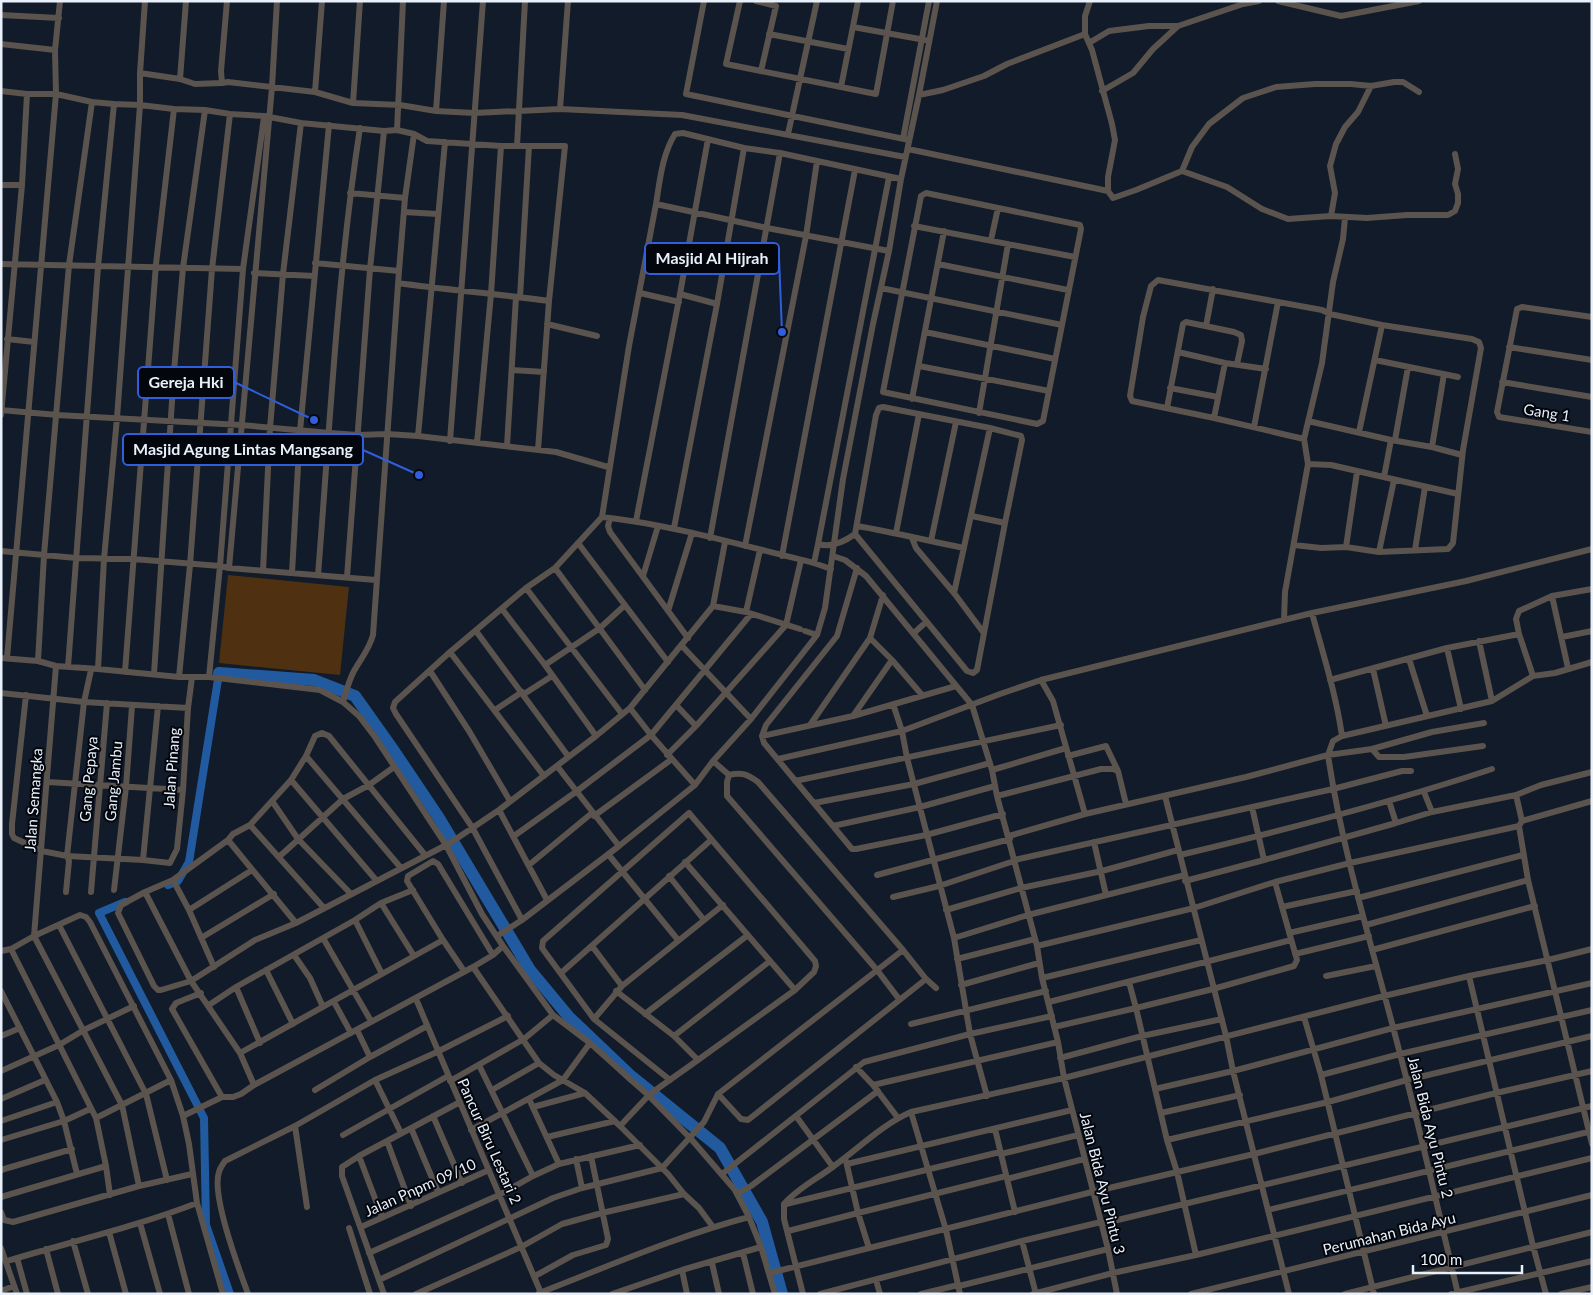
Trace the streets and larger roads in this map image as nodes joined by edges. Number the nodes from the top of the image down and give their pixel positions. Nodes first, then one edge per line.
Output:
1 (60, 1) edge
2 (145, 1) edge
3 (186, 1) edge
4 (227, 1) edge
5 (278, 1) edge
6 (322, 1) edge
7 (360, 1) edge
8 (403, 1) edge
9 (444, 1) edge
10 (483, 1) edge
11 (525, 1) edge
12 (568, 1) edge
13 (704, 1) edge
14 (740, 1) edge
15 (756, 1) edge
16 (817, 1) edge
17 (858, 1) edge
18 (893, 1) edge
19 (929, 1) edge
20 (937, 1) edge
21 (1090, 1) edge
22 (1259, 1) edge
23 (1278, 1) edge
24 (1419, 1) edge
25 (776, 4) edge
26 (1, 15) edge
27 (59, 18) junction
28 (1178, 26) junction
29 (853, 28) junction
30 (769, 34) junction
31 (888, 34) junction
32 (1086, 34) junction
33 (925, 40) junction
34 (809, 41) junction
35 (1089, 43) junction
36 (1, 44) edge
37 (848, 49) junction
38 (55, 50) junction
39 (761, 71) junction
40 (140, 73) junction
41 (180, 79) junction
42 (800, 80) junction
43 (222, 83) junction
44 (1371, 86) junction
45 (272, 87) junction
46 (841, 87) junction
47 (1, 91) edge
48 (1102, 91) junction
49 (315, 92) junction
50 (1419, 92) dead end
51 (27, 94) junction
52 (56, 94) junction
53 (919, 95) junction
54 (92, 102) junction
55 (353, 103) junction
56 (114, 104) junction
57 (140, 105) junction
58 (400, 105) junction
59 (174, 109) junction
60 (560, 109) junction
61 (205, 110) junction
62 (436, 111) junction
63 (519, 111) junction
64 (474, 113) junction
65 (230, 114) junction
66 (792, 116) junction
67 (266, 117) junction
68 (301, 123) junction
69 (328, 125) junction
70 (360, 128) junction
71 (397, 130) junction
72 (384, 131) junction
73 (414, 134) junction
74 (788, 134) junction
75 (708, 139) junction
76 (906, 140) junction
77 (445, 142) junction
78 (473, 144) junction
79 (501, 146) junction
80 (517, 146) junction
81 (529, 146) junction
82 (744, 148) junction
83 (908, 149) junction
84 (780, 153) junction
85 (1455, 154) dead end
86 (905, 157) junction
87 (817, 161) junction
88 (855, 170) junction
89 (1182, 171) junction
90 (889, 176) junction
91 (901, 179) junction
92 (1, 185) edge
93 (22, 185) junction
94 (1108, 191) junction
95 (350, 193) junction
96 (377, 196) junction
97 (405, 198) junction
98 (656, 204) junction
99 (998, 208) junction
100 (404, 212) junction
101 (694, 212) junction
102 (438, 214) junction
103 (1331, 216) junction
104 (1345, 218) junction
105 (732, 220) junction
106 (914, 226) junction
107 (767, 228) junction
108 (944, 231) junction
109 (806, 236) junction
110 (991, 240) junction
111 (843, 243) junction
112 (1008, 244) junction
113 (876, 248) junction
114 (889, 251) junction
115 (1075, 257) junction
116 (315, 263) junction
117 (1, 264) edge
118 (13, 264) junction
119 (42, 264) junction
120 (938, 264) junction
121 (69, 265) junction
122 (342, 265) junction
123 (98, 267) junction
124 (128, 267) junction
125 (156, 268) junction
126 (183, 268) junction
127 (212, 269) junction
128 (243, 269) junction
129 (370, 269) junction
130 (399, 271) junction
131 (254, 273) junction
132 (283, 274) junction
133 (314, 276) junction
134 (1002, 277) junction
135 (398, 283) junction
136 (431, 288) junction
137 (883, 288) junction
138 (1213, 289) junction
139 (1068, 290) junction
140 (900, 291) junction
141 (461, 292) junction
142 (640, 293) junction
143 (491, 294) junction
144 (680, 294) junction
145 (518, 297) junction
146 (932, 297) junction
147 (549, 302) junction
148 (678, 302) junction
149 (1278, 302) junction
150 (717, 304) junction
151 (997, 311) junction
152 (1330, 314) junction
153 (1592, 317) edge
154 (547, 324) junction
155 (1062, 324) junction
156 (1382, 325) junction
157 (1206, 326) junction
158 (925, 332) junction
159 (596, 336) dead end
160 (7, 339) junction
161 (34, 342) junction
162 (991, 346) junction
163 (1509, 347) junction
164 (1178, 352) junction
165 (1054, 359) junction
166 (1375, 360) junction
167 (1592, 360) edge
168 (1225, 363) junction
169 (1237, 364) junction
170 (919, 366) junction
171 (1408, 367) junction
172 (1266, 369) junction
173 (512, 370) junction
174 (544, 372) junction
175 (1444, 374) junction
176 (1458, 377) dead end
177 (985, 379) junction
178 (1502, 382) junction
179 (1170, 388) junction
180 (1049, 391) junction
181 (1218, 397) junction
182 (1592, 397) edge
183 (912, 399) junction
184 (1167, 408) junction
185 (1, 410) edge
186 (28, 413) junction
187 (979, 413) junction
188 (919, 414) junction
189 (1, 415) edge
190 (57, 416) junction
191 (88, 417) junction
192 (117, 418) junction
193 (1214, 418) junction
194 (144, 420) junction
195 (1308, 420) junction
196 (171, 421) junction
197 (956, 422) junction
198 (201, 424) junction
199 (241, 425) junction
200 (230, 426) junction
201 (1254, 426) junction
202 (270, 428) junction
203 (990, 428) junction
204 (300, 431) junction
205 (1359, 432) junction
206 (1592, 432) edge
207 (330, 433) junction
208 (387, 434) junction
209 (358, 435) junction
210 (418, 436) junction
211 (1304, 438) junction
212 (450, 440) junction
213 (1393, 440) junction
214 (477, 443) junction
215 (507, 446) junction
216 (1432, 447) junction
217 (542, 451) junction
218 (1462, 456) junction
219 (1308, 464) junction
220 (608, 468) junction
221 (1357, 472) junction
222 (1384, 477) junction
223 (1394, 480) junction
224 (1425, 487) junction
225 (1458, 494) junction
226 (972, 516) junction
227 (602, 517) junction
228 (610, 518) junction
229 (636, 521) junction
230 (1004, 524) junction
231 (658, 526) junction
232 (856, 526) junction
233 (674, 528) junction
234 (692, 533) junction
235 (896, 533) junction
236 (855, 534) junction
237 (710, 538) junction
238 (912, 538) junction
239 (931, 541) junction
240 (725, 542) junction
241 (578, 543) junction
242 (818, 544) junction
243 (836, 544) junction
244 (1294, 545) junction
245 (745, 546) junction
246 (1346, 547) junction
247 (964, 548) junction
248 (1592, 549) edge
249 (1, 550) edge
250 (760, 550) junction
251 (1415, 550) junction
252 (1379, 552) junction
253 (17, 553) junction
254 (44, 555) junction
255 (782, 556) junction
256 (833, 556) junction
257 (76, 558) junction
258 (104, 559) junction
259 (133, 559) junction
260 (801, 560) junction
261 (161, 563) junction
262 (814, 563) junction
263 (190, 564) junction
264 (220, 566) junction
265 (229, 568) junction
266 (555, 568) junction
267 (857, 568) junction
268 (831, 569) junction
269 (263, 571) junction
270 (292, 573) junction
271 (318, 575) junction
272 (347, 576) junction
273 (643, 576) junction
274 (376, 580) junction
275 (526, 588) junction
276 (1592, 589) edge
277 (954, 593) junction
278 (883, 595) junction
279 (1552, 596) junction
280 (625, 605) junction
281 (713, 606) junction
282 (502, 610) junction
283 (668, 611) junction
284 (749, 613) junction
285 (1312, 613) junction
286 (1284, 620) junction
287 (926, 622) junction
288 (786, 625) junction
289 (600, 628) junction
290 (476, 631) junction
291 (1592, 631) edge
292 (983, 632) junction
293 (914, 633) junction
294 (1519, 634) junction
295 (817, 635) junction
296 (1562, 637) junction
297 (688, 638) junction
298 (870, 638) junction
299 (1478, 641) junction
300 (682, 646) junction
301 (573, 648) junction
302 (1447, 648) junction
303 (450, 652) junction
304 (4, 658) edge
305 (1409, 659) junction
306 (892, 660) junction
307 (38, 661) junction
308 (668, 662) junction
309 (1592, 662) edge
310 (56, 666) junction
311 (545, 666) junction
312 (68, 667) junction
313 (1568, 668) junction
314 (95, 669) junction
315 (1373, 669) junction
316 (430, 671) junction
317 (704, 671) junction
318 (125, 672) junction
319 (154, 674) junction
320 (552, 676) junction
321 (1533, 676) junction
322 (180, 677) junction
323 (192, 677) junction
324 (209, 677) junction
325 (1042, 680) junction
326 (1330, 680) junction
327 (956, 686) junction
328 (645, 690) junction
329 (1, 693) edge
330 (523, 693) junction
331 (726, 693) junction
332 (26, 695) junction
333 (922, 695) junction
334 (53, 698) junction
335 (344, 699) junction
336 (1492, 701) junction
337 (84, 702) junction
338 (107, 703) junction
339 (893, 704) junction
340 (676, 705) junction
341 (972, 705) junction
342 (132, 706) junction
343 (158, 706) junction
344 (188, 708) junction
345 (630, 708) junction
346 (1461, 709) junction
347 (495, 710) junction
348 (622, 714) junction
349 (853, 716) junction
350 (1427, 716) junction
351 (751, 719) junction
352 (1484, 723) dead end
353 (810, 725) junction
354 (1060, 725) junction
355 (696, 726) junction
356 (1386, 726) junction
357 (902, 731) junction
358 (651, 735) junction
359 (596, 736) junction
360 (762, 736) junction
361 (1342, 736) junction
362 (984, 742) junction
363 (1483, 746) dead end
364 (1066, 748) junction
365 (1372, 749) junction
366 (1328, 755) junction
367 (306, 756) junction
368 (568, 756) junction
369 (1068, 756) junction
370 (670, 757) junction
371 (907, 758) junction
372 (778, 760) junction
373 (713, 761) junction
374 (394, 766) junction
375 (557, 766) junction
376 (991, 766) junction
377 (1492, 769) dead end
378 (1411, 771) dead end
379 (1118, 772) junction
380 (1592, 772) edge
381 (729, 775) junction
382 (544, 776) junction
383 (1073, 776) junction
384 (291, 780) junction
385 (795, 781) junction
386 (47, 782) junction
387 (76, 784) junction
388 (914, 784) junction
389 (101, 785) junction
390 (369, 785) junction
391 (694, 785) junction
392 (995, 786) junction
393 (126, 787) junction
394 (150, 788) junction
395 (1333, 789) junction
396 (183, 790) junction
397 (577, 792) junction
398 (1424, 792) junction
399 (1516, 795) junction
400 (997, 796) junction
401 (1165, 796) junction
402 (344, 799) junction
403 (272, 801) junction
404 (510, 801) junction
405 (1389, 801) junction
406 (1592, 802) edge
407 (814, 803) junction
408 (1126, 804) junction
409 (920, 807) junction
410 (1252, 808) junction
411 (500, 810) junction
412 (1432, 812) junction
413 (1003, 814) junction
414 (1085, 814) junction
415 (1338, 814) junction
416 (593, 815) junction
417 (323, 817) junction
418 (1396, 823) junction
419 (1520, 824) junction
420 (250, 825) junction
421 (1173, 825) junction
422 (833, 826) junction
423 (472, 827) junction
424 (926, 835) junction
425 (514, 836) junction
426 (1258, 836) junction
427 (1009, 838) junction
428 (1344, 838) junction
429 (298, 839) junction
430 (228, 840) junction
431 (711, 840) junction
432 (1094, 842) junction
433 (448, 844) junction
434 (619, 846) junction
435 (42, 851) junction
436 (1179, 852) junction
437 (608, 854) junction
438 (425, 855) junction
439 (1523, 855) junction
440 (67, 856) junction
441 (280, 856) junction
442 (94, 857) junction
443 (117, 859) junction
444 (143, 860) junction
445 (932, 860) junction
446 (1014, 860) junction
447 (1264, 860) junction
448 (685, 862) junction
449 (1350, 863) junction
450 (529, 865) junction
451 (402, 868) junction
452 (252, 870) junction
453 (1102, 871) junction
454 (621, 872) junction
455 (877, 875) dead end
456 (669, 876) junction
457 (1185, 878) junction
458 (173, 880) junction
459 (376, 880) junction
460 (1528, 880) junction
461 (1275, 882) junction
462 (939, 886) junction
463 (1021, 888) junction
464 (114, 890) dead end
465 (413, 890) junction
466 (66, 892) dead end
467 (91, 892) dead end
468 (145, 892) junction
469 (274, 894) junction
470 (350, 894) junction
471 (1358, 894) junction
472 (1106, 895) junction
473 (893, 896) dead end
474 (644, 899) junction
475 (547, 900) junction
476 (381, 903) junction
477 (723, 905) junction
478 (1535, 906) junction
479 (1282, 907) junction
480 (324, 908) junction
481 (1194, 908) junction
482 (188, 910) junction
483 (946, 910) junction
484 (1028, 915) junction
485 (1363, 916) junction
486 (355, 920) junction
487 (704, 920) junction
488 (520, 922) junction
489 (296, 923) junction
490 (59, 925) junction
491 (1366, 925) junction
492 (500, 935) junction
493 (748, 935) junction
494 (34, 936) junction
495 (1369, 936) junction
496 (1290, 937) junction
497 (201, 938) junction
498 (323, 938) junction
499 (954, 938) junction
500 (443, 940) junction
501 (678, 940) junction
502 (1201, 940) junction
503 (1036, 942) junction
504 (503, 946) junction
505 (592, 946) junction
506 (11, 949) junction
507 (1592, 949) edge
508 (904, 950) junction
509 (1372, 950) junction
510 (1, 951) edge
511 (1295, 954) junction
512 (294, 955) junction
513 (493, 955) junction
514 (414, 956) junction
515 (957, 959) junction
516 (1548, 960) junction
517 (770, 962) junction
518 (1039, 963) junction
519 (1207, 963) junction
520 (473, 966) junction
521 (1376, 966) junction
522 (214, 967) junction
523 (266, 970) junction
524 (877, 970) junction
525 (464, 971) junction
526 (561, 973) junction
527 (382, 974) junction
528 (1326, 976) dead end
529 (1469, 976) junction
530 (926, 978) junction
531 (1042, 978) junction
532 (192, 981) junction
533 (1129, 982) junction
534 (1592, 983) edge
535 (960, 985) junction
536 (622, 986) junction
537 (236, 987) junction
538 (936, 988) dead end
539 (1213, 989) junction
540 (354, 990) junction
541 (795, 990) junction
542 (1046, 990) junction
543 (1, 991) edge
544 (616, 991) junction
545 (1555, 992) junction
546 (201, 993) junction
547 (1384, 996) junction
548 (416, 999) junction
549 (900, 999) junction
550 (334, 1002) junction
551 (1049, 1002) junction
552 (209, 1005) junction
553 (134, 1006) junction
554 (322, 1007) junction
555 (1136, 1008) junction
556 (10, 1009) junction
557 (965, 1010) junction
558 (1477, 1010) junction
559 (1592, 1010) edge
560 (1, 1012) edge
561 (553, 1014) junction
562 (645, 1014) junction
563 (508, 1016) junction
564 (1052, 1016) junction
565 (1304, 1017) junction
566 (1561, 1017) junction
567 (594, 1019) junction
568 (1222, 1019) junction
569 (108, 1020) junction
570 (371, 1021) junction
571 (293, 1024) junction
572 (912, 1024) dead end
573 (427, 1026) junction
574 (1054, 1027) junction
575 (20, 1028) junction
576 (1393, 1028) junction
577 (84, 1030) junction
578 (354, 1032) junction
579 (970, 1034) junction
580 (1483, 1035) junction
581 (1, 1036) edge
582 (674, 1036) junction
583 (1142, 1036) junction
584 (1226, 1036) junction
585 (1592, 1036) edge
586 (524, 1039) junction
587 (1058, 1042) junction
588 (1567, 1042) junction
589 (260, 1043) junction
590 (590, 1043) junction
591 (59, 1045) junction
592 (1314, 1050) junction
593 (437, 1052) junction
594 (240, 1053) junction
595 (1400, 1054) junction
596 (35, 1056) junction
597 (1146, 1056) junction
598 (370, 1057) junction
599 (1060, 1058) junction
600 (698, 1060) junction
601 (976, 1060) junction
602 (1489, 1061) junction
603 (539, 1063) junction
604 (479, 1065) junction
605 (856, 1067) junction
606 (1, 1071) edge
607 (1234, 1071) junction
608 (1592, 1071) edge
609 (1575, 1075) junction
610 (1321, 1076) junction
611 (449, 1078) junction
612 (1064, 1078) junction
613 (45, 1080) junction
614 (171, 1080) junction
615 (375, 1080) junction
616 (563, 1080) junction
617 (670, 1080) junction
618 (1407, 1080) junction
619 (254, 1085) junction
620 (873, 1085) junction
621 (1155, 1089) junction
622 (315, 1090) dead end
623 (492, 1090) junction
624 (878, 1091) junction
625 (652, 1093) junction
626 (1496, 1093) junction
627 (146, 1094) junction
628 (585, 1094) junction
629 (718, 1094) junction
630 (1240, 1095) junction
631 (986, 1096) junction
632 (222, 1097) junction
633 (1, 1099) edge
634 (528, 1100) junction
635 (57, 1102) junction
636 (460, 1102) junction
637 (1328, 1102) junction
638 (122, 1105) junction
639 (1592, 1106) edge
640 (533, 1107) junction
641 (90, 1109) junction
642 (388, 1109) junction
643 (1583, 1109) junction
644 (1072, 1110) junction
645 (911, 1112) junction
646 (1161, 1113) junction
647 (1415, 1113) junction
648 (502, 1114) junction
649 (183, 1116) junction
650 (433, 1116) junction
651 (796, 1116) junction
652 (96, 1118) junction
653 (898, 1118) junction
654 (1, 1121) edge
655 (64, 1121) junction
656 (1246, 1121) junction
657 (618, 1123) junction
658 (295, 1126) junction
659 (1504, 1126) junction
660 (411, 1128) junction
661 (995, 1129) junction
662 (471, 1130) junction
663 (1590, 1131) edge
664 (400, 1133) junction
665 (1336, 1134) junction
666 (343, 1135) dead end
667 (691, 1135) junction
668 (1078, 1135) junction
669 (547, 1137) junction
670 (813, 1139) junction
671 (1, 1140) edge
672 (1166, 1140) junction
673 (387, 1141) junction
674 (1592, 1144) edge
675 (640, 1145) junction
676 (920, 1145) junction
677 (1423, 1146) junction
678 (72, 1149) junction
679 (1510, 1150) junction
680 (1001, 1153) junction
681 (1254, 1154) junction
682 (359, 1156) junction
683 (590, 1156) junction
684 (1592, 1158) edge
685 (576, 1159) junction
686 (1084, 1159) junction
687 (846, 1161) junction
688 (559, 1164) junction
689 (1343, 1165) junction
690 (106, 1166) junction
691 (833, 1167) junction
692 (662, 1168) junction
693 (1, 1170) edge
694 (489, 1170) junction
695 (928, 1171) junction
696 (1429, 1171) junction
697 (1177, 1172) junction
698 (77, 1174) junction
699 (192, 1174) junction
700 (722, 1174) junction
701 (533, 1176) junction
702 (1516, 1176) junction
703 (1007, 1177) junction
704 (167, 1180) junction
705 (462, 1183) junction
706 (596, 1184) junction
707 (1262, 1185) junction
708 (139, 1186) junction
709 (582, 1188) junction
710 (852, 1188) junction
711 (1349, 1190) junction
712 (438, 1192) junction
713 (1092, 1192) junction
714 (739, 1193) junction
715 (684, 1194) junction
716 (110, 1195) junction
717 (499, 1195) junction
718 (936, 1195) junction
719 (1592, 1195) edge
720 (1435, 1196) junction
721 (1, 1197) edge
722 (197, 1203) junction
723 (784, 1204) junction
724 (1184, 1204) junction
725 (411, 1206) junction
726 (307, 1207) dead end
727 (1268, 1210) junction
728 (1525, 1211) junction
729 (1, 1212) edge
730 (1015, 1212) junction
731 (602, 1213) junction
732 (858, 1213) junction
733 (168, 1214) junction
734 (1355, 1216) junction
735 (382, 1217) junction
736 (749, 1217) junction
737 (510, 1219) junction
738 (140, 1223) junction
739 (1101, 1223) junction
740 (713, 1227) junction
741 (348, 1228) dead end
742 (361, 1228) junction
743 (946, 1230) junction
744 (788, 1231) junction
745 (109, 1232) junction
746 (1443, 1232) junction
747 (1592, 1232) edge
748 (1274, 1235) junction
749 (73, 1241) junction
750 (1022, 1241) junction
751 (1533, 1246) junction
752 (521, 1247) junction
753 (761, 1247) junction
754 (868, 1248) junction
755 (46, 1249) junction
756 (1108, 1249) junction
757 (2, 1250) edge
758 (1363, 1252) junction
759 (370, 1253) junction
760 (743, 1253) junction
761 (1196, 1255) junction
762 (17, 1258) junction
763 (953, 1260) junction
764 (7, 1261) junction
765 (1592, 1261) edge
766 (712, 1263) junction
767 (797, 1266) junction
768 (1029, 1268) junction
769 (1452, 1268) junction
770 (682, 1270) junction
771 (774, 1272) junction
772 (1284, 1272) junction
773 (1112, 1273) junction
774 (1540, 1273) junction
775 (535, 1276) junction
776 (379, 1280) junction
777 (876, 1280) junction
778 (958, 1285) junction
779 (14, 1286) junction
780 (1592, 1286) edge
781 (1373, 1290) edge
782 (1, 1291) edge
783 (1206, 1292) edge
784 (540, 1293) edge
785 (1456, 1293) edge
786 (17, 1294) edge
787 (27, 1294) edge
788 (58, 1294) edge
789 (88, 1294) edge
790 (126, 1294) edge
791 (160, 1294) edge
792 (189, 1294) edge
793 (224, 1294) edge
794 (248, 1294) edge
795 (370, 1294) edge
796 (384, 1294) edge
797 (416, 1294) edge
798 (612, 1294) edge
799 (688, 1294) edge
800 (719, 1294) edge
801 (753, 1294) edge
802 (775, 1294) edge
803 (803, 1294) edge
804 (820, 1294) edge
805 (880, 1294) edge
806 (921, 1294) edge
807 (960, 1294) edge
808 (1035, 1294) edge
809 (1117, 1294) edge
810 (1191, 1294) edge
811 (1289, 1294) edge
812 (1345, 1294) edge
813 (1546, 1294) edge
814 (1561, 1294) edge

1 - 27 street
2 - 40 street
3 - 41 street
4 - 43 street
5 - 45 street
6 - 49 street
7 - 55 street
8 - 58 street
9 - 62 street
10 - 64 street
11 - 63 street
12 - 60 street
13 - 66 street
14 - 39 street
15 - 25 street
16 - 34 street
17 - 29 street
18 - 31 street
19 - 33 street
20 - 33 street
21 - 32 street
22 - 28 street
23 - 24 street
25 - 30 street
26 - 27 street
27 - 38 street
28 - 35 street
28 - 48 street
29 - 31 street
29 - 37 street
30 - 34 street
30 - 39 street
31 - 33 street
31 - 46 street
32 - 35 street
32 - 53 street
33 - 53 street
33 - 76 street
34 - 37 street
34 - 42 street
35 - 48 street
36 - 38 street
37 - 46 street
38 - 52 street
39 - 42 street
40 - 41 street
40 - 57 street
41 - 43 street
42 - 46 street
42 - 66 street
43 - 45 street
44 - 50 street
44 - 89 street
44 - 103 street
45 - 49 street
45 - 67 street
47 - 51 street
48 - 94 street
49 - 55 street
51 - 52 street
51 - 93 street
52 - 54 street
52 - 119 street
53 - 76 street
54 - 56 street
54 - 121 street
55 - 58 street
56 - 57 street
56 - 123 street
57 - 59 street
57 - 124 street
58 - 62 street
58 - 71 street
59 - 61 street
59 - 125 street
60 - 63 street
60 - 74 street
61 - 65 street
61 - 126 street
62 - 64 street
63 - 64 street
63 - 80 street
64 - 78 street
65 - 67 street
65 - 127 street
66 - 74 street
66 - 76 street
67 - 68 street
67 - 128 street
67 - 131 street
68 - 69 street
68 - 132 street
69 - 70 street
69 - 116 street
70 - 72 street
70 - 95 street
71 - 72 street
71 - 73 street
72 - 96 street
73 - 77 street
73 - 97 street
74 - 86 street
75 - 82 street
75 - 98 street
75 - 101 street
76 - 83 street
77 - 78 street
77 - 102 street
78 - 79 street
78 - 141 street
79 - 80 street
79 - 143 street
80 - 81 street
81 - 145 street
81 - 147 street
82 - 84 street
82 - 105 street
83 - 86 street
83 - 94 street
84 - 87 street
84 - 107 street
85 - 104 street
86 - 91 street
87 - 88 street
87 - 109 street
88 - 90 street
88 - 111 street
89 - 94 street
89 - 103 street
90 - 91 street
90 - 113 street
91 - 114 street
92 - 93 street
93 - 118 street
95 - 96 street
95 - 122 street
96 - 97 street
96 - 129 street
97 - 100 street
98 - 101 street
98 - 142 street
99 - 106 street
99 - 110 street
99 - 115 street
100 - 102 street
100 - 130 street
101 - 105 street
101 - 144 street
102 - 136 street
103 - 104 street
104 - 152 street
105 - 107 street
105 - 150 street
106 - 108 street
106 - 140 street
107 - 109 street
107 - 237 street
108 - 110 street
108 - 120 street
109 - 111 street
109 - 245 street
110 - 112 street
111 - 113 street
111 - 255 street
112 - 115 street
112 - 134 street
113 - 114 street
113 - 242 street
114 - 137 street
115 - 139 street
116 - 122 street
116 - 133 street
117 - 118 street
118 - 119 street
118 - 160 street
119 - 121 street
119 - 161 street
120 - 134 street
120 - 146 street
121 - 123 street
121 - 190 street
122 - 129 street
122 - 207 street
123 - 124 street
123 - 191 street
124 - 125 street
124 - 192 street
125 - 126 street
125 - 194 street
126 - 127 street
126 - 196 street
127 - 128 street
127 - 198 street
128 - 200 street
129 - 130 street
129 - 209 street
130 - 135 street
131 - 132 street
131 - 199 street
132 - 133 street
132 - 202 street
133 - 204 street
134 - 139 street
134 - 151 street
135 - 136 street
135 - 208 street
136 - 141 street
136 - 210 street
137 - 140 street
137 - 243 street
138 - 149 street
138 - 157 street
138 - 184 street
139 - 155 street
140 - 146 street
140 - 183 street
141 - 143 street
141 - 212 street
142 - 148 street
142 - 220 street
143 - 145 street
143 - 214 street
144 - 148 street
144 - 150 street
145 - 147 street
145 - 173 street
146 - 151 street
146 - 158 street
147 - 154 street
148 - 229 street
149 - 152 street
149 - 172 street
150 - 233 street
151 - 155 street
151 - 162 street
152 - 156 street
152 - 195 street
153 - 163 street
154 - 159 street
154 - 174 street
155 - 165 street
156 - 166 street
156 - 218 street
157 - 164 street
157 - 169 street
158 - 162 street
158 - 170 street
160 - 161 street
160 - 185 street
161 - 186 street
162 - 165 street
162 - 177 street
163 - 167 street
163 - 178 street
164 - 168 street
164 - 179 street
165 - 180 street
166 - 171 street
166 - 205 street
168 - 169 street
168 - 181 street
169 - 172 street
170 - 177 street
170 - 183 street
171 - 175 street
171 - 213 street
172 - 201 street
173 - 174 street
173 - 215 street
174 - 217 street
175 - 176 street
175 - 216 street
177 - 180 street
177 - 187 street
178 - 182 street
178 - 206 street, Gang 1
179 - 181 street
179 - 184 street
180 - 187 street
181 - 193 street
183 - 187 street
184 - 193 street
185 - 186 street
185 - 189 street
186 - 190 street
186 - 253 street
188 - 197 street
188 - 232 street
188 - 235 street
190 - 191 street
190 - 254 street
191 - 192 street
191 - 257 street
192 - 194 street
192 - 258 street
193 - 201 street
194 - 196 street
194 - 259 street
195 - 205 street
195 - 211 street
196 - 198 street
196 - 261 street
197 - 203 street
197 - 239 street
198 - 200 street
198 - 263 street
199 - 200 street
199 - 202 street
199 - 265 street
200 - 264 street
201 - 211 street
202 - 204 street
202 - 269 street
203 - 226 street
203 - 230 street
204 - 207 street
204 - 270 street
205 - 213 street
207 - 209 street
207 - 271 street
208 - 209 street
208 - 210 street
208 - 274 street
209 - 272 street
210 - 212 street
211 - 219 street
212 - 214 street
213 - 216 street
213 - 222 street
214 - 215 street
215 - 217 street
216 - 218 street
217 - 220 street
218 - 225 street
219 - 221 street
219 - 244 street
220 - 227 street
221 - 222 street
221 - 246 street
222 - 223 street
223 - 224 street
223 - 252 street
224 - 225 street
224 - 251 street
225 - 251 street
226 - 230 street
226 - 247 street
227 - 228 street
227 - 241 street
228 - 229 street
228 - 273 street
229 - 231 street
230 - 292 street
231 - 233 street
231 - 273 street
232 - 235 street
232 - 236 street
233 - 234 street
234 - 237 street
234 - 283 street
235 - 238 street
236 - 243 street
236 - 287 street
237 - 240 street
238 - 239 street
238 - 277 street
239 - 247 street
240 - 245 street
240 - 281 street
241 - 266 street
241 - 280 street
242 - 243 street
242 - 262 street
243 - 256 street
244 - 246 street
244 - 286 street
245 - 250 street
246 - 252 street
247 - 277 street
248 - 285 street
249 - 253 street
250 - 255 street
250 - 284 street
251 - 252 street
253 - 254 street
253 - 304 street
254 - 257 street
254 - 307 street
255 - 260 street
256 - 267 street
256 - 268 street
257 - 258 street
257 - 312 street
258 - 259 street
258 - 314 street
259 - 261 street
259 - 318 street
260 - 262 street
260 - 288 street
261 - 263 street
261 - 319 street
262 - 268 street
263 - 264 street
263 - 322 street
264 - 265 street
264 - 324 street
265 - 269 street
266 - 275 street
266 - 289 street
267 - 278 street
267 - 360 street
268 - 295 street
269 - 270 street
270 - 271 street
271 - 272 street
272 - 274 street
273 - 283 street
274 - 335 street
275 - 282 street
275 - 301 street
276 - 279 street
277 - 292 street
278 - 293 street
278 - 298 street
279 - 294 street
279 - 296 street
280 - 289 street
280 - 308 street
281 - 284 street
281 - 297 street
282 - 290 street
282 - 311 street
283 - 297 street
284 - 288 street
284 - 317 street
285 - 286 street
285 - 326 street
286 - 325 street
287 - 292 street
287 - 293 street
288 - 295 street
288 - 331 street
289 - 301 street
289 - 328 street
290 - 303 street
290 - 330 street
291 - 296 street
293 - 327 street
294 - 299 street
294 - 321 street
295 - 351 street
296 - 313 street
297 - 300 street
298 - 306 street
298 - 353 street
299 - 302 street
299 - 336 street
300 - 308 street
300 - 317 street
301 - 311 street
301 - 348 street
302 - 305 street
302 - 346 street
303 - 316 street
303 - 347 street
304 - 307 street
305 - 315 street
305 - 350 street
306 - 333 street
306 - 349 street
307 - 310 street
308 - 328 street
309 - 313 street
310 - 312 street
310 - 334 street, Jalan Semangka
311 - 320 street
312 - 314 street
313 - 321 street
314 - 318 street
314 - 337 street
315 - 326 street
315 - 356 street
316 - 404 street
316 - 423 street
317 - 331 street
317 - 340 street
318 - 319 street
319 - 322 street
320 - 330 street
320 - 359 street
321 - 336 street
322 - 323 street
323 - 324 street
323 - 344 street, Jalan Pinang
324 - 335 street
325 - 341 street
325 - 354 street
326 - 361 street
327 - 333 street
327 - 341 street
328 - 345 street
329 - 332 street
330 - 347 street
330 - 368 street
331 - 351 street
331 - 355 street
332 - 334 street
332 - 435 street
333 - 339 street
334 - 337 street
334 - 386 street, Jalan Semangka
335 - 374 street
336 - 346 street
337 - 338 street
337 - 387 street
338 - 342 street
338 - 389 street, Gang Pepaya
339 - 349 street
339 - 357 street
340 - 355 street
340 - 358 street
341 - 357 street
341 - 362 street, Jalan Bida Ayu Pintu 3
342 - 343 street
342 - 393 street, Gang Jambu
343 - 344 street
343 - 394 street
344 - 396 street, Jalan Pinang
345 - 348 street
345 - 358 street
346 - 350 street
347 - 382 street
348 - 359 street
349 - 353 street
350 - 356 street
351 - 373 street
352 - 365 street
353 - 360 street
354 - 362 street
354 - 364 street
355 - 370 street
356 - 361 street
357 - 371 street
357 - 372 street
358 - 370 street
358 - 397 street
359 - 368 street
360 - 372 street
361 - 366 street
362 - 371 street
362 - 376 street, Jalan Bida Ayu Pintu 3
363 - 365 street
364 - 369 street
364 - 376 street
365 - 366 street
366 - 395 street, Jalan Bida Ayu Pintu 2
366 - 401 street
367 - 384 street
367 - 390 street
367 - 402 street
368 - 375 street
369 - 379 street
369 - 383 street
370 - 391 street
370 - 416 street
371 - 385 street
371 - 388 street
372 - 385 street
373 - 381 street
373 - 391 street
374 - 390 street
374 - 433 street
375 - 382 street
375 - 397 street
376 - 388 street
376 - 392 street, Jalan Bida Ayu Pintu 3
377 - 398 street
378 - 395 street
379 - 383 street
379 - 408 street
380 - 399 street
381 - 508 street
381 - 524 street
382 - 404 street
383 - 400 street
383 - 414 street
384 - 403 street
384 - 417 street
385 - 407 street
386 - 387 street
386 - 435 street, Jalan Semangka
387 - 389 street
387 - 440 street
388 - 407 street
388 - 409 street
389 - 393 street
389 - 442 street, Gang Pepaya
390 - 402 street
390 - 438 street
391 - 434 street
392 - 400 street, Jalan Bida Ayu Pintu 3
392 - 409 street
393 - 394 street
393 - 443 street, Gang Jambu
394 - 396 street
394 - 444 street
395 - 410 street
395 - 415 street, Jalan Bida Ayu Pintu 2
396 - 444 street, Jalan Pinang
397 - 416 street
397 - 425 street
398 - 405 street
398 - 412 street
399 - 412 street
399 - 419 street
400 - 413 street, Jalan Bida Ayu Pintu 3
401 - 408 street
401 - 421 street
402 - 417 street
402 - 451 street
403 - 420 street
403 - 429 street
404 - 411 street
405 - 415 street
405 - 418 street
406 - 419 street
407 - 422 street
408 - 414 street
409 - 422 street
409 - 424 street
410 - 421 street
410 - 426 street
411 - 423 street
411 - 425 street
412 - 418 street
413 - 424 street
413 - 427 street, Jalan Bida Ayu Pintu 3
414 - 427 street
415 - 426 street
415 - 428 street, Jalan Bida Ayu Pintu 2
416 - 434 street
416 - 450 street
417 - 429 street
417 - 459 street
418 - 428 street
419 - 439 street
419 - 449 street
420 - 430 street
420 - 441 street
421 - 432 street
421 - 436 street
422 - 424 street
423 - 433 street
423 - 488 street
424 - 445 street
425 - 450 street
426 - 436 street
426 - 447 street
427 - 445 street
427 - 446 street, Jalan Bida Ayu Pintu 3
428 - 447 street
428 - 449 street, Jalan Bida Ayu Pintu 2
429 - 441 street
429 - 470 street
430 - 452 street
430 - 458 street
431 - 448 street
431 - 454 street
431 - 541 street
432 - 446 street
432 - 453 street
433 - 438 street
433 - 492 street
434 - 437 street
435 - 440 street
435 - 494 street, Jalan Semangka
436 - 453 street
436 - 457 street
437 - 454 street
437 - 475 street
438 - 451 street
439 - 460 street
439 - 471 street
440 - 442 street
440 - 466 street
441 - 480 street
442 - 443 street
442 - 467 street, Gang Pepaya
443 - 444 street
443 - 464 street, Gang Jambu
445 - 455 street
445 - 462 street
446 - 462 street
446 - 463 street, Jalan Bida Ayu Pintu 3
447 - 457 street
448 - 456 street
448 - 477 street
449 - 461 street
449 - 471 street, Jalan Bida Ayu Pintu 2
450 - 475 street
451 - 459 street
452 - 469 street
452 - 482 street
453 - 463 street
453 - 472 street
454 - 474 street
454 - 526 street
456 - 474 street
456 - 487 street
457 - 472 street
457 - 481 street
458 - 468 street
458 - 482 street
459 - 470 street
460 - 478 street
460 - 491 street
461 - 479 street
461 - 481 street
462 - 473 street
462 - 483 street
463 - 483 street
463 - 484 street, Jalan Bida Ayu Pintu 3
465 - 476 street
465 - 500 street
465 - 513 street
468 - 532 street
468 - 532 street
469 - 489 street
469 - 497 street
470 - 480 street
471 - 479 street
471 - 485 street, Jalan Bida Ayu Pintu 2
472 - 484 street
474 - 501 street
474 - 505 street
475 - 488 street
476 - 486 street
476 - 514 street
477 - 487 street
477 - 493 street
478 - 509 street
478 - 516 street
479 - 496 street
480 - 489 street
481 - 502 street
481 - 503 street
482 - 497 street
483 - 499 street
484 - 499 street
484 - 503 street, Jalan Bida Ayu Pintu 3
485 - 491 street, Jalan Bida Ayu Pintu 2
485 - 496 street
486 - 498 street
486 - 527 street
487 - 501 street
488 - 492 street
489 - 522 street
490 - 494 street
490 - 553 street
490 - 569 street
491 - 495 street, Jalan Bida Ayu Pintu 2
492 - 504 street
493 - 517 street
493 - 562 street
494 - 506 street
494 - 577 street
495 - 509 street, Jalan Bida Ayu Pintu 2
495 - 511 street
496 - 511 street
496 - 519 street
497 - 522 street
498 - 512 street
498 - 540 street
499 - 515 street
500 - 514 street
500 - 525 street
501 - 536 street
502 - 519 street
502 - 531 street
503 - 515 street
503 - 518 street, Jalan Bida Ayu Pintu 3
504 - 513 street
504 - 561 street
505 - 526 street
505 - 536 street
506 - 510 street
506 - 591 street
507 - 516 street
508 - 524 street
508 - 530 street
509 - 521 street, Jalan Bida Ayu Pintu 2
511 - 539 street
512 - 523 street
512 - 554 street
513 - 520 street
514 - 527 street
515 - 535 street
516 - 529 street
516 - 545 street
517 - 541 street
517 - 582 street
518 - 531 street, Jalan Bida Ayu Pintu 3
518 - 535 street
519 - 533 street
519 - 539 street
520 - 525 street
520 - 563 street
521 - 528 street
521 - 547 street, Jalan Bida Ayu Pintu 2
522 - 532 street
523 - 537 street
523 - 571 street
524 - 549 street
524 - 629 street
525 - 548 street
526 - 567 street
527 - 540 street
529 - 547 street
529 - 558 street
530 - 538 street
530 - 549 street
531 - 542 street, Jalan Bida Ayu Pintu 3
532 - 546 street
533 - 551 street
533 - 555 street
534 - 545 street
535 - 557 street
536 - 544 street
537 - 552 street
537 - 589 street
539 - 555 street
539 - 568 street
540 - 550 street
540 - 570 street
541 - 600 street
542 - 551 street, Jalan Bida Ayu Pintu 3
542 - 557 street
543 - 556 street
544 - 562 street
544 - 567 street
545 - 558 street
545 - 566 street
546 - 552 street
546 - 632 street
547 - 565 street
547 - 576 street, Jalan Bida Ayu Pintu 2
548 - 570 street
548 - 573 street, Pancur Biru Lestari 2
549 - 629 street
550 - 554 street
550 - 578 street
551 - 564 street, Jalan Bida Ayu Pintu 3
552 - 594 street
553 - 569 street
553 - 614 street
554 - 571 street
555 - 574 street
555 - 583 street
556 - 560 street
556 - 575 street
557 - 572 street
557 - 579 street
558 - 576 street
558 - 580 street
559 - 566 street
561 - 586 street
561 - 590 street
562 - 582 street
563 - 586 street
563 - 593 street
564 - 574 street, Jalan Bida Ayu Pintu 3
564 - 579 street
565 - 584 street
565 - 592 street
566 - 580 street
566 - 588 street
567 - 617 street
568 - 583 street
568 - 584 street
569 - 577 street
569 - 627 street
570 - 578 street
571 - 589 street
573 - 593 street, Pancur Biru Lestari 2
573 - 598 street
574 - 587 street, Jalan Bida Ayu Pintu 3
575 - 581 street
575 - 596 street
576 - 592 street
576 - 595 street, Jalan Bida Ayu Pintu 2
577 - 591 street
577 - 638 street
578 - 598 street
578 - 619 street
579 - 601 street
579 - 605 street
580 - 595 street
580 - 602 street
582 - 600 street
583 - 597 street
583 - 599 street
584 - 597 street
584 - 607 street
585 - 588 street
586 - 603 street
586 - 604 street
587 - 599 street, Jalan Bida Ayu Pintu 3
587 - 601 street
588 - 602 street
588 - 609 street
589 - 594 street
590 - 616 street
590 - 625 street
591 - 596 street
591 - 641 street
592 - 607 street
592 - 610 street
593 - 611 street, Pancur Biru Lestari 2
593 - 615 street
594 - 619 street
595 - 610 street
595 - 618 street, Jalan Bida Ayu Pintu 2
596 - 606 street
596 - 613 street
597 - 612 street
597 - 621 street
598 - 622 street
599 - 612 street, Jalan Bida Ayu Pintu 3
600 - 617 street
601 - 620 street
601 - 631 street
602 - 618 street
602 - 626 street
603 - 616 street
603 - 623 street
604 - 611 street
604 - 623 street
605 - 620 street
605 - 651 street
607 - 621 street
607 - 630 street
608 - 609 street
609 - 626 street
609 - 643 street
610 - 637 street
611 - 636 street, Pancur Biru Lestari 2
611 - 642 street
612 - 631 street
612 - 644 street, Jalan Bida Ayu Pintu 3
613 - 633 street
613 - 635 street
614 - 627 street
614 - 649 street
615 - 642 street
615 - 658 street
616 - 628 street
616 - 634 street
617 - 625 street
618 - 637 street
618 - 647 street, Jalan Bida Ayu Pintu 2
619 - 632 street
620 - 624 street
621 - 646 street
623 - 648 street
624 - 653 street
624 - 670 street
625 - 657 street
625 - 667 street
626 - 647 street
626 - 659 street
627 - 638 street
627 - 704 street
628 - 640 street
628 - 657 street
629 - 667 street
630 - 646 street
630 - 656 street
631 - 645 street
632 - 649 street
634 - 640 street
634 - 648 street
635 - 654 street
635 - 655 street
636 - 650 street
636 - 662 street, Pancur Biru Lestari 2
637 - 656 street
637 - 665 street
638 - 652 street
638 - 708 street
639 - 643 street
640 - 669 street
641 - 652 street
641 - 655 street
642 - 664 street
642 - 666 street
643 - 659 street
643 - 663 street
644 - 661 street
644 - 668 street, Jalan Bida Ayu Pintu 3
645 - 653 street
645 - 676 street
646 - 672 street
647 - 665 street
647 - 677 street, Jalan Bida Ayu Pintu 2
648 - 662 street
648 - 701 street
649 - 699 street
650 - 660 street
650 - 705 street
651 - 670 street
651 - 700 street
652 - 690 street
653 - 687 street
655 - 671 street
655 - 678 street
656 - 672 street
656 - 681 street
657 - 669 street
657 - 675 street
658 - 726 street
658 - 794 street
659 - 677 street
659 - 679 street
660 - 664 street
660 - 712 street
661 - 676 street
661 - 680 street
662 - 694 street, Pancur Biru Lestari 2
663 - 674 street
663 - 679 street
664 - 673 street
665 - 681 street
665 - 689 street
667 - 692 street
667 - 700 street
668 - 680 street
668 - 686 street, Jalan Bida Ayu Pintu 3
669 - 688 street
670 - 691 street
670 - 714 street
672 - 697 street
673 - 682 street
673 - 725 street
675 - 683 street
675 - 692 street
676 - 687 street
676 - 695 street
677 - 689 street
677 - 696 street, Jalan Bida Ayu Pintu 2
678 - 693 street
678 - 698 street
679 - 696 street
679 - 702 street
680 - 695 street
680 - 703 street
681 - 697 street
681 - 707 street
682 - 735 street
682 - 742 street
683 - 685 street
683 - 706 street
684 - 702 street
685 - 688 street
685 - 709 street
686 - 703 street
686 - 713 street, Jalan Bida Ayu Pintu 3
687 - 691 street
687 - 710 street
688 - 701 street
689 - 707 street
689 - 711 street
690 - 698 street
690 - 716 street
691 - 723 street
692 - 706 street
692 - 715 street
694 - 705 street, Jalan Pnpm 09/10
694 - 717 street, Pancur Biru Lestari 2
695 - 710 street
695 - 718 street
696 - 711 street
696 - 720 street, Jalan Bida Ayu Pintu 2
697 - 713 street
697 - 724 street
698 - 721 street
699 - 704 street
699 - 722 street
700 - 714 street
701 - 717 street
702 - 720 street
702 - 728 street
703 - 718 street
703 - 730 street
704 - 708 street
705 - 712 street, Jalan Pnpm 09/10
706 - 709 street
706 - 731 street
707 - 724 street
707 - 727 street
708 - 716 street
709 - 737 street
710 - 723 street
710 - 732 street
711 - 727 street
711 - 734 street
712 - 725 street, Jalan Pnpm 09/10
713 - 730 street
713 - 739 street, Jalan Bida Ayu Pintu 3
714 - 736 street
715 - 731 street
715 - 740 street
716 - 729 street
717 - 737 street, Pancur Biru Lestari 2
717 - 759 street
718 - 732 street
718 - 743 street
719 - 728 street, Perumahan Bida Ayu
720 - 734 street
720 - 746 street, Jalan Bida Ayu Pintu 2
722 - 733 street
722 - 793 street
723 - 744 street
724 - 739 street
724 - 761 street
725 - 735 street, Jalan Pnpm 09/10
727 - 748 street
728 - 746 street, Perumahan Bida Ayu
728 - 751 street
730 - 743 street
731 - 752 street
731 - 775 street
732 - 744 street
732 - 754 street
733 - 738 street
733 - 792 street
734 - 748 street
734 - 758 street
735 - 742 street, Jalan Pnpm 09/10
736 - 740 street
736 - 753 street
737 - 752 street, Pancur Biru Lestari 2
737 - 776 street
738 - 745 street
738 - 791 street
739 - 750 street
739 - 756 street, Jalan Bida Ayu Pintu 3
740 - 784 street
741 - 795 street
742 - 759 street
743 - 754 street
743 - 763 street
744 - 767 street
745 - 749 street
745 - 790 street
746 - 758 street, Perumahan Bida Ayu
746 - 769 street, Jalan Bida Ayu Pintu 2
747 - 751 street
748 - 761 street
748 - 772 street
749 - 755 street
749 - 789 street
750 - 763 street
750 - 768 street
751 - 769 street
751 - 774 street
752 - 775 street, Pancur Biru Lestari 2
752 - 797 street
753 - 760 street
753 - 771 street
754 - 767 street
755 - 762 street
755 - 788 street
756 - 768 street
756 - 773 street, Jalan Bida Ayu Pintu 3
757 - 764 street
758 - 772 street, Perumahan Bida Ayu
758 - 781 street
759 - 776 street
760 - 766 street
760 - 801 street
761 - 773 street
762 - 764 street
762 - 787 street
763 - 777 street
763 - 778 street
764 - 779 street
765 - 774 street
766 - 770 street
766 - 800 street
767 - 771 street
767 - 803 street
768 - 778 street
768 - 808 street
769 - 781 street
769 - 785 street, Jalan Bida Ayu Pintu 2
770 - 798 street
770 - 799 street
771 - 802 street
772 - 783 street, Perumahan Bida Ayu
772 - 811 street
773 - 808 street
773 - 809 street, Jalan Bida Ayu Pintu 3
774 - 785 street
774 - 813 street
775 - 784 street, Pancur Biru Lestari 2
776 - 796 street
777 - 804 street
777 - 805 street
778 - 806 street
778 - 807 street
779 - 782 street
779 - 786 street
780 - 814 street
781 - 812 street
783 - 810 street, Perumahan Bida Ayu

